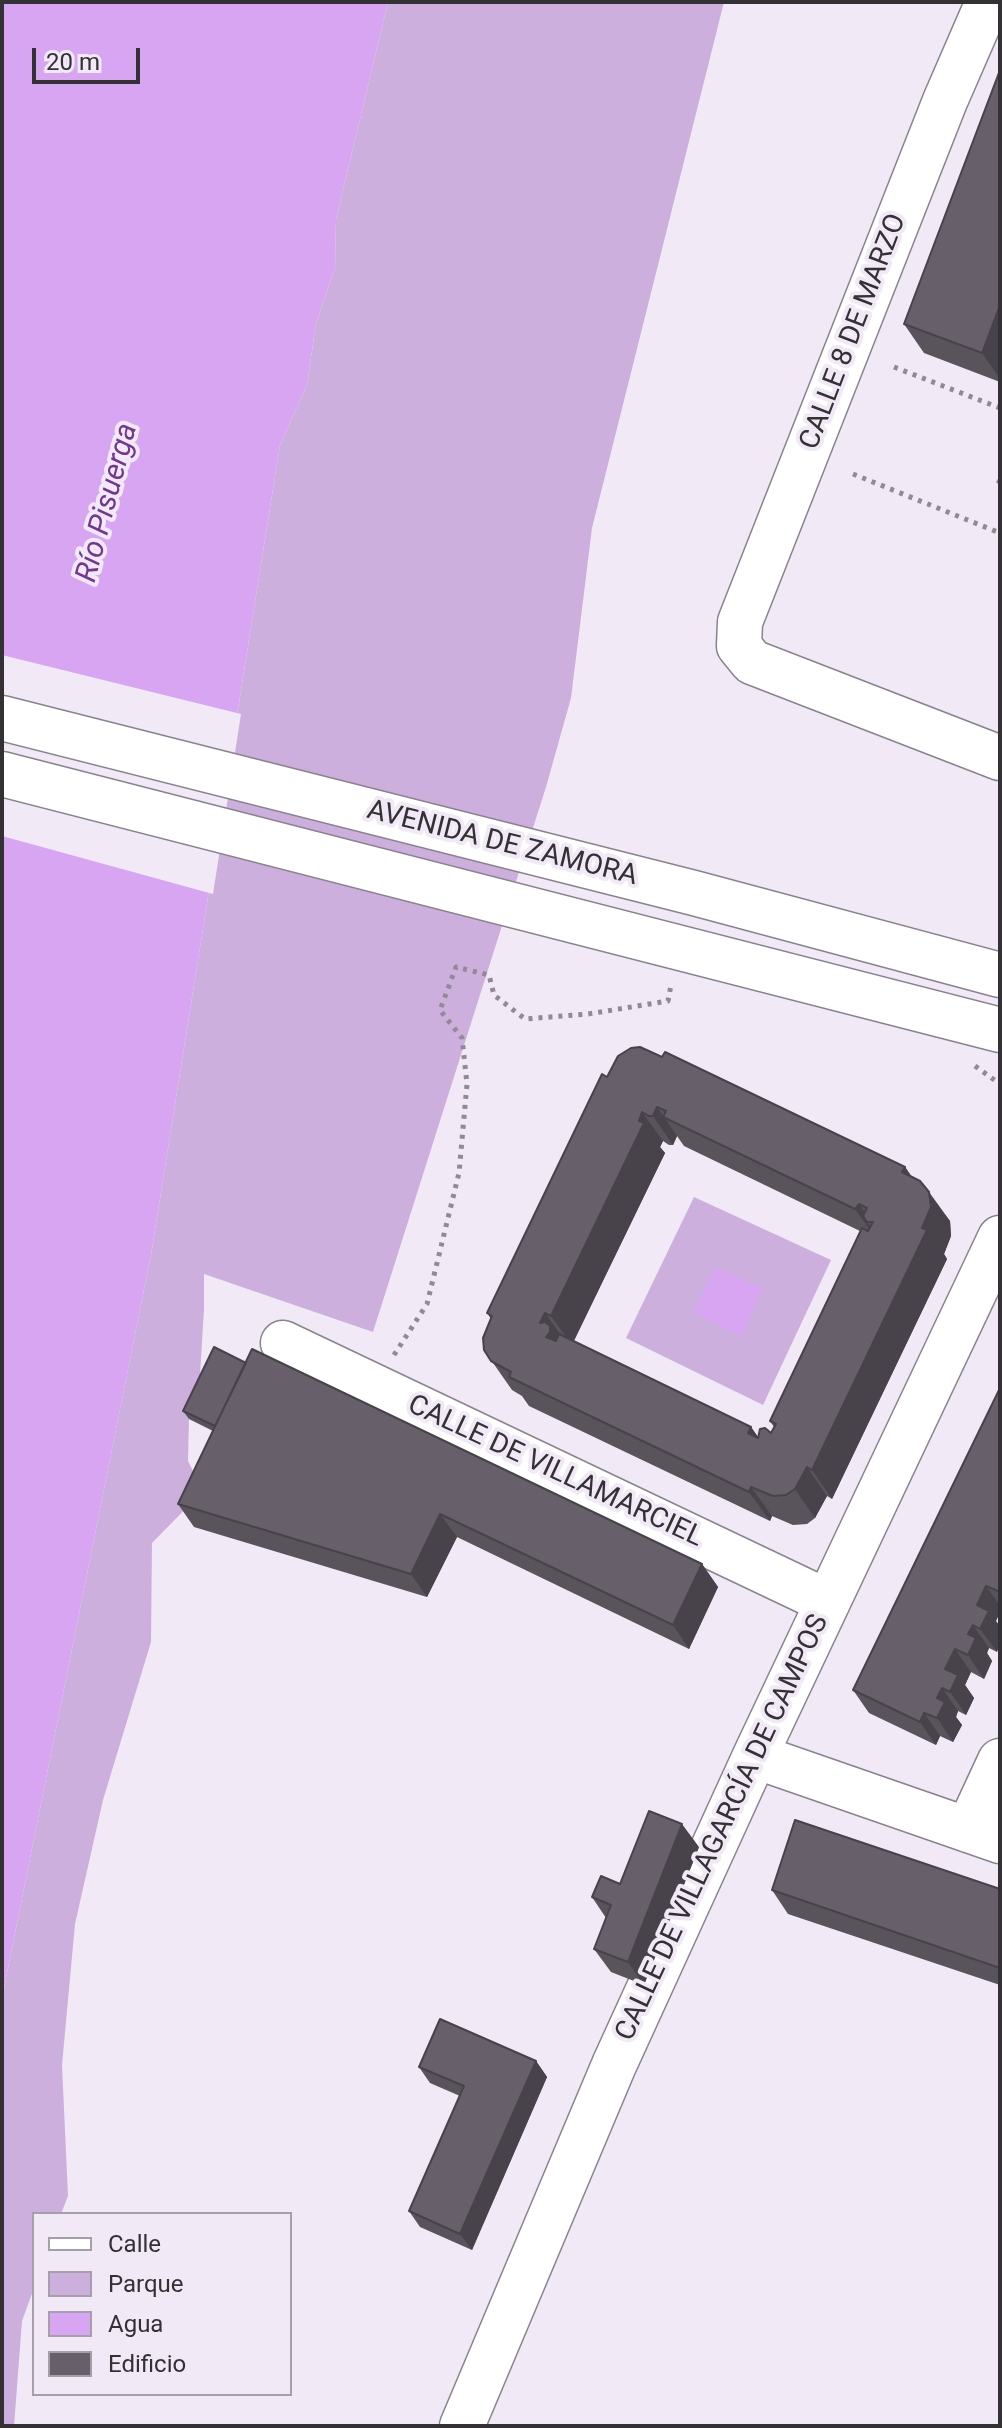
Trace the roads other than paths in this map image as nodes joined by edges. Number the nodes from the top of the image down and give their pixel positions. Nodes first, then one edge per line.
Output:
1 (987, 28) edge
2 (2, 718) edge
3 (1000, 758) edge
4 (2, 774) edge
5 (1000, 975) edge
6 (1000, 1030) edge
7 (1000, 1238) edge
8 (987, 1298) edge
9 (283, 1343) dead end
10 (828, 1602) junction
11 (755, 1756) junction
12 (1000, 1761) edge
13 (984, 1835) edge
14 (462, 2426) edge

1 - 3 main road, CALLE 8 DE MARZO
2 - 5 main road, AVENIDA DE ZAMORA
4 - 6 main road, AVENIDA DE ZAMORA
7 - 8 main road, CALLE DE VILLAGARCÍA DE CAMPOS
8 - 10 main road, CALLE DE VILLAGARCÍA DE CAMPOS
9 - 10 main road, CALLE DE VILLAMARCIEL
10 - 11 main road, CALLE DE VILLAGARCÍA DE CAMPOS
11 - 13 main road
11 - 14 main road, CALLE DE VILLAGARCÍA DE CAMPOS
12 - 13 main road

